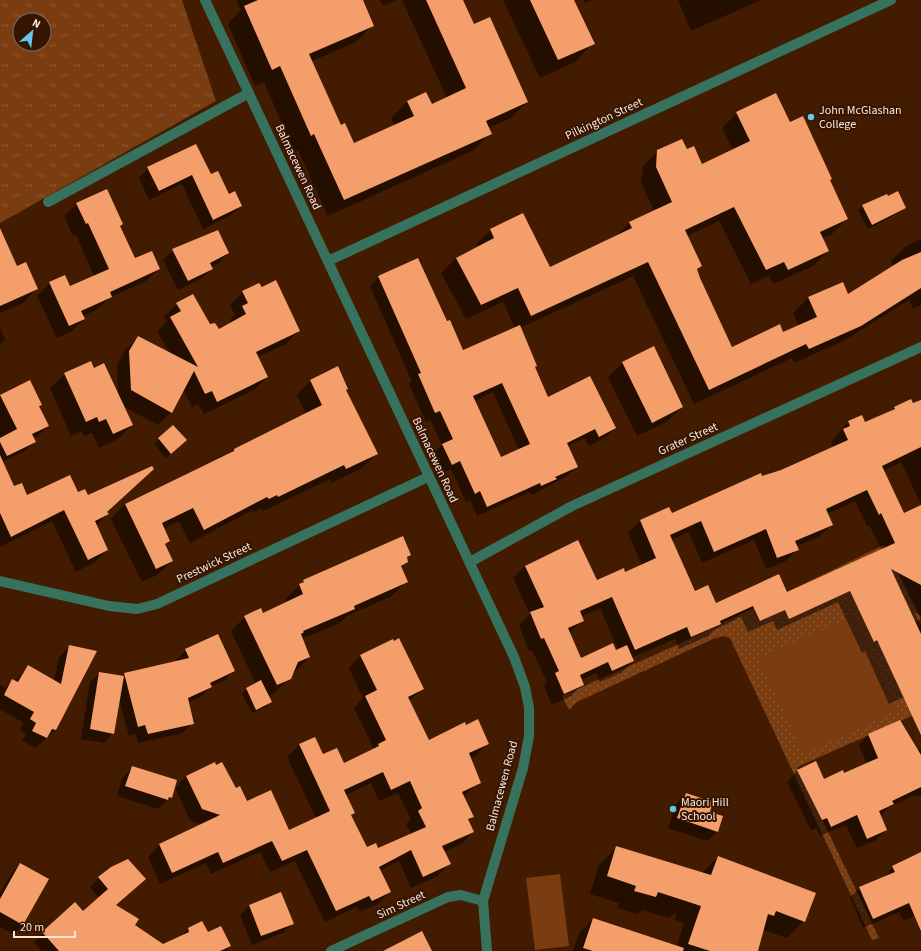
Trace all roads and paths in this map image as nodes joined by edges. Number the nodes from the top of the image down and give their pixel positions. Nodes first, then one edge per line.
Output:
1 (205, 0) edge
2 (891, 0) edge
3 (249, 93) junction
4 (48, 202) dead end
5 (328, 261) junction
6 (921, 348) edge
7 (428, 477) junction
8 (470, 562) junction
9 (0, 581) edge
10 (483, 901) junction
11 (332, 951) edge
12 (487, 951) edge

1 - 3 street, Balmacewen Road
2 - 5 street, Pilkington Street
3 - 4 street
3 - 5 street, Balmacewen Road
5 - 7 street, Balmacewen Road
6 - 8 street, Grater Street
7 - 8 street, Balmacewen Road
7 - 9 street, Prestwick Street
8 - 10 street, Balmacewen Road
10 - 11 street, Sim Street
10 - 12 street, Balmacewen Road

